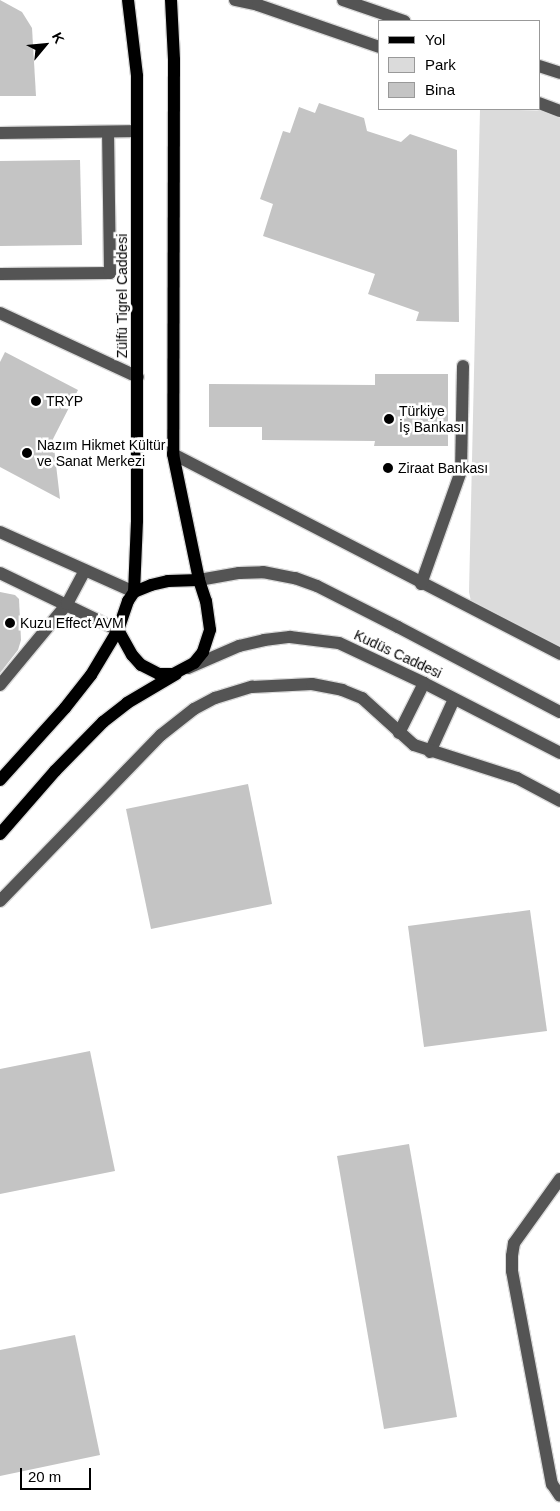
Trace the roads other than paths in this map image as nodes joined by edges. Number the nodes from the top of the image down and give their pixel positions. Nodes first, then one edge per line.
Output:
1 (128, 0) edge
2 (172, 0) edge
3 (235, 0) edge
4 (343, 0) edge
5 (401, 20) edge
6 (378, 47) edge
7 (540, 66) edge
8 (560, 73) edge
9 (540, 103) edge
10 (560, 111) edge
11 (108, 132) junction
12 (137, 132) junction
13 (0, 133) edge
14 (0, 274) edge
15 (0, 313) edge
16 (463, 366) dead end
17 (138, 377) junction
18 (173, 454) junction
19 (0, 532) edge
20 (85, 570) junction
21 (0, 573) edge
22 (199, 580) junction
23 (422, 584) junction
24 (134, 592) junction
25 (67, 604) junction
26 (118, 630) junction
27 (560, 654) edge
28 (184, 670) junction
29 (424, 683) junction
30 (0, 686) edge
31 (454, 698) junction
32 (560, 712) edge
33 (399, 733) junction
34 (430, 752) junction
35 (560, 753) edge
36 (0, 780) edge
37 (560, 801) edge
38 (0, 834) edge
39 (0, 901) edge
40 (560, 1179) edge
41 (560, 1496) edge

1 - 12 main road, Zülfü Tigrel Caddesi
2 - 18 main road
3 - 6 street
4 - 5 street
7 - 8 street
9 - 10 street
11 - 12 street
11 - 13 street
11 - 14 street
12 - 17 main road, Zülfü Tigrel Caddesi
15 - 17 street
16 - 23 street
17 - 24 main road, Zülfü Tigrel Caddesi
18 - 22 main road
18 - 23 street
19 - 20 street
20 - 24 street
20 - 25 street
21 - 25 street
22 - 24 main road
22 - 28 main road
22 - 32 street, Kudüs Caddesi
23 - 27 street
24 - 26 main road
25 - 26 street
25 - 30 street
26 - 28 main road
26 - 36 main road
28 - 29 street, Kudüs Caddesi
28 - 38 main road
29 - 31 street, Kudüs Caddesi
29 - 33 street
31 - 34 street
31 - 35 street, Kudüs Caddesi
33 - 34 street
33 - 39 street
34 - 37 street
40 - 41 street

